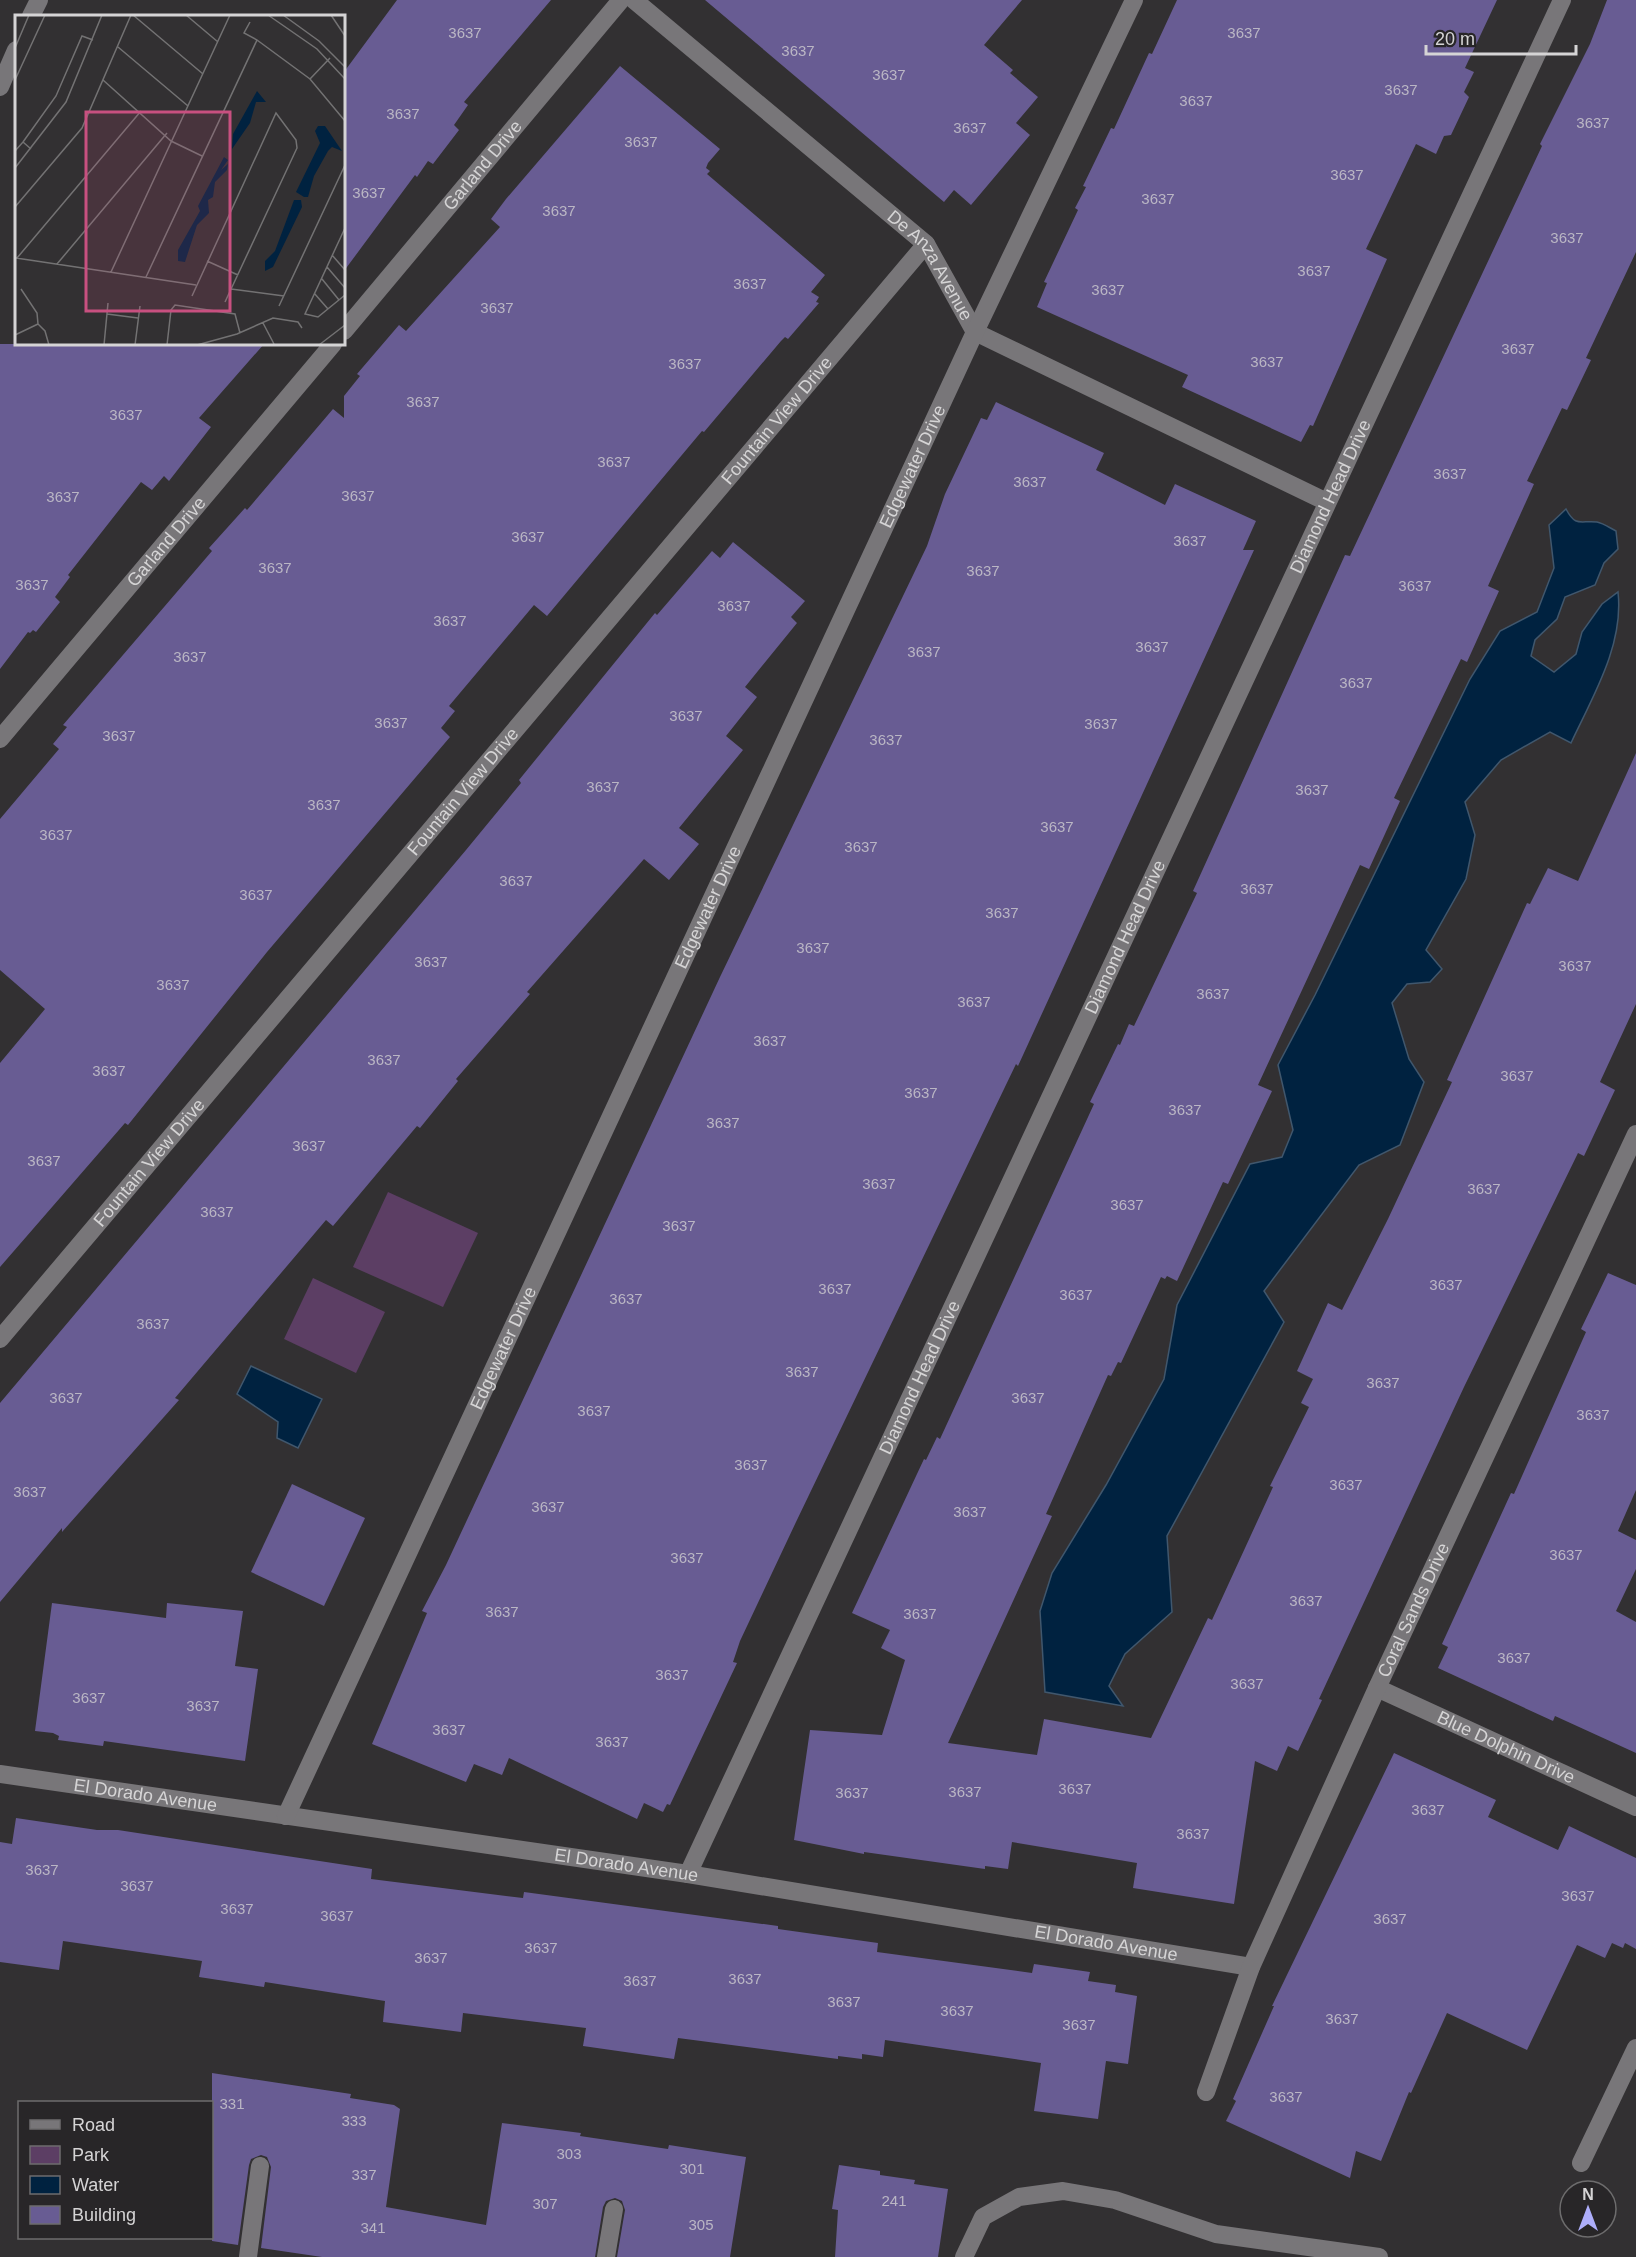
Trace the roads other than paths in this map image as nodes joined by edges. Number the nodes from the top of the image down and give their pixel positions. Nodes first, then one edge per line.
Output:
1 (39, 0) edge
2 (621, 0) edge
3 (634, 0) edge
4 (1134, 0) edge
5 (1562, 0) edge
6 (32, 15) edge
7 (15, 52) edge
8 (0, 87) edge
9 (926, 244) junction
10 (345, 330) edge
11 (975, 332) junction
12 (332, 345) edge
13 (1327, 502) junction
14 (0, 739) edge
15 (1636, 1134) edge
16 (0, 1339) edge
17 (1377, 1688) junction
18 (0, 1774) edge
19 (1636, 1807) edge
20 (286, 1816) junction
21 (688, 1874) junction
22 (1251, 1967) junction
23 (1636, 2048) edge
24 (1206, 2092) dead end
25 (1581, 2163) dead end
26 (260, 2166) dead end
27 (614, 2209) dead end
28 (248, 2257) edge
29 (606, 2257) edge
30 (964, 2257) edge
31 (1379, 2257) edge

1 - 6 lane
2 - 10 lane, Garland Drive
3 - 9 lane, De Anza Avenue
4 - 11 lane, Edgewater Drive
5 - 13 lane, Diamond Head Drive
7 - 8 lane
9 - 11 lane, De Anza Avenue
9 - 16 lane, Fountain View Drive
11 - 13 lane, De Anza Avenue
11 - 20 lane, Edgewater Drive
12 - 14 lane, Garland Drive
13 - 21 lane, Diamond Head Drive
15 - 17 lane, Coral Sands Drive
17 - 19 lane, Blue Dolphin Drive
17 - 22 lane, Coral Sands Drive
18 - 20 lane, El Dorado Avenue
20 - 21 lane, El Dorado Avenue
21 - 22 lane, El Dorado Avenue
22 - 24 lane, Coral Sands Drive
23 - 25 lane
26 - 28 lane
27 - 29 lane
30 - 31 lane

